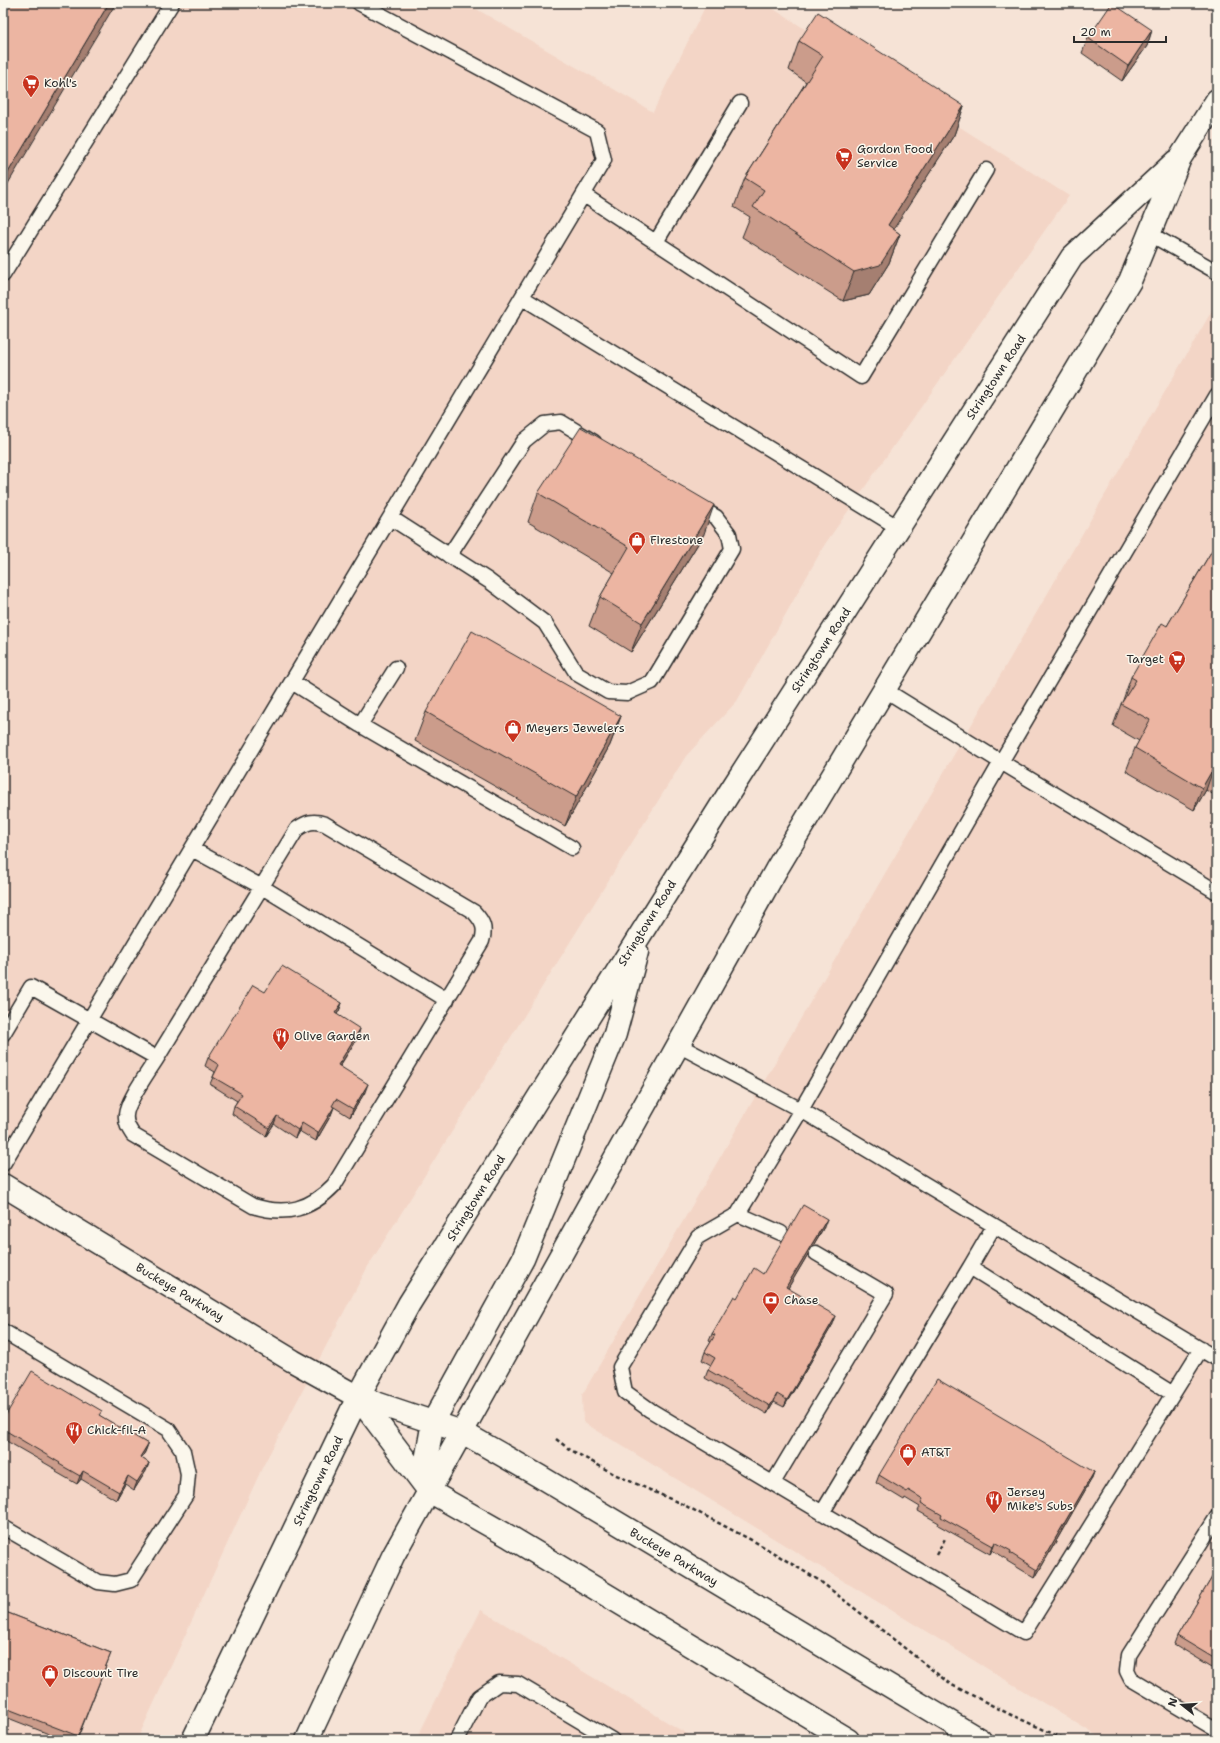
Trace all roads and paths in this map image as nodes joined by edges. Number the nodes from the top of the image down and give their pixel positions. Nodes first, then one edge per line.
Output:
1 (172, 3) edge
2 (359, 3) edge
3 (1217, 100) edge
4 (740, 103) dead end
5 (1180, 158) junction
6 (986, 170) dead end
7 (584, 195) junction
8 (1150, 234) junction
9 (656, 242) junction
10 (1217, 272) edge
11 (3, 275) edge
12 (523, 298) junction
13 (1217, 395) edge
14 (608, 451) edge
15 (682, 497) edge
16 (391, 518) junction
17 (899, 528) junction
18 (449, 556) junction
19 (396, 668) dead end
20 (292, 682) junction
21 (885, 690) junction
22 (360, 726) junction
23 (1001, 762) junction
24 (572, 848) dead end
25 (192, 849) junction
26 (262, 887) junction
27 (1217, 892) edge
28 (642, 932) junction
29 (446, 1000) junction
30 (90, 1019) junction
31 (3, 1034) edge
32 (678, 1045) junction
33 (157, 1058) junction
34 (801, 1110) junction
35 (3, 1164) edge
36 (3, 1186) edge
37 (738, 1214) junction
38 (994, 1226) junction
39 (780, 1234) dead end
40 (816, 1253) dead end
41 (970, 1267) junction
42 (3, 1331) edge
43 (1200, 1349) junction
44 (1217, 1359) edge
45 (1173, 1394) junction
46 (358, 1397) junction
47 (433, 1422) junction
48 (462, 1432) junction
49 (556, 1439) dead end
50 (773, 1483) junction
51 (429, 1490) junction
52 (822, 1513) junction
53 (1217, 1517) edge
54 (3, 1527) edge
55 (946, 1537) dead end
56 (933, 1561) dead end
57 (1217, 1730) edge
58 (833, 1734) edge
59 (193, 1740) edge
60 (307, 1740) edge
61 (457, 1740) edge
62 (612, 1740) edge
63 (848, 1740) edge
64 (980, 1740) edge
65 (1067, 1740) edge

1 - 11 lane
2 - 7 lane
3 - 5 main road, Stringtown Road
4 - 9 lane
5 - 8 main road, Stringtown Road
5 - 17 main road, Stringtown Road
6 - 9 lane
7 - 9 lane
7 - 12 lane
8 - 10 lane
8 - 21 main road, Stringtown Road
12 - 16 lane
12 - 17 lane
13 - 23 lane
14 - 18 lane
15 - 18 lane
16 - 18 lane
16 - 20 lane
17 - 28 main road, Stringtown Road
19 - 22 lane
20 - 22 lane
20 - 25 lane
21 - 23 lane
21 - 32 main road, Stringtown Road
22 - 24 lane
23 - 27 lane
23 - 34 lane
25 - 26 lane
25 - 30 lane
26 - 29 lane
26 - 29 lane
26 - 33 lane
28 - 46 main road, Stringtown Road
28 - 47 main road
29 - 33 lane
30 - 31 lane
30 - 33 lane
30 - 35 lane
32 - 34 lane
32 - 48 main road, Stringtown Road
34 - 37 lane
34 - 38 lane
36 - 46 main road, Buckeye Parkway
37 - 39 lane
37 - 50 lane
38 - 41 lane
38 - 43 lane
40 - 50 lane
41 - 45 lane
41 - 52 lane
42 - 54 lane
43 - 44 lane
43 - 45 lane
45 - 52 lane
46 - 47 main road, Buckeye Parkway
46 - 51 main road, Buckeye Parkway
46 - 59 main road, Stringtown Road
47 - 48 main road, Buckeye Parkway
47 - 51 main road
48 - 51 main road, Stringtown Road
48 - 64 main road, Buckeye Parkway
49 - 65 path
50 - 52 lane
51 - 58 main road, Buckeye Parkway
51 - 60 main road, Stringtown Road
53 - 57 lane
55 - 56 path
58 - 63 main road, Buckeye Parkway
61 - 62 lane

